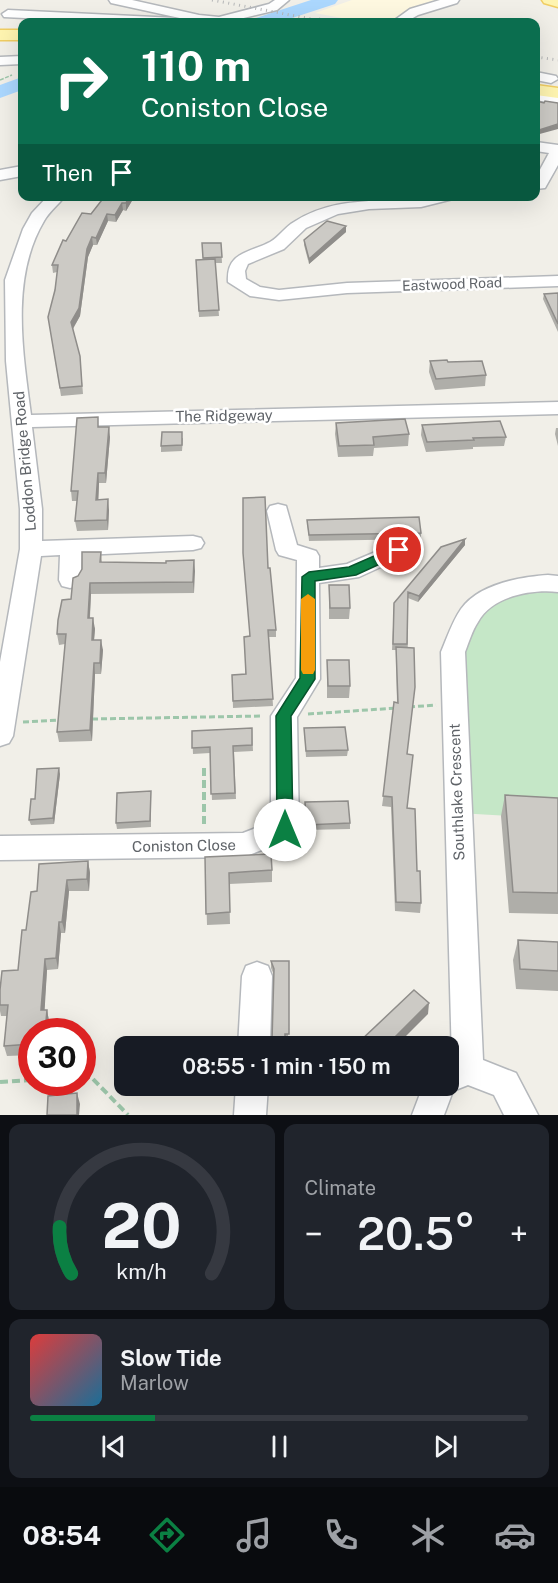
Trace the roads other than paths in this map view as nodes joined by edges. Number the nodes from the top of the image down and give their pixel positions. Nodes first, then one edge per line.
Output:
1 (115, 0) edge
2 (283, 0) edge
3 (453, 0) edge
4 (195, 18) edge
5 (234, 18) edge
6 (404, 18) edge
7 (0, 34) edge
8 (18, 34) edge
9 (0, 51) edge
10 (18, 51) edge
11 (18, 60) edge
12 (0, 61) edge
13 (540, 97) edge
14 (558, 100) edge
15 (540, 148) edge
16 (558, 151) edge
17 (18, 172) edge
18 (0, 175) edge
19 (540, 180) edge
20 (540, 186) edge
21 (558, 189) edge
22 (52, 201) edge
23 (425, 201) edge
24 (558, 281) edge
25 (558, 408) edge
26 (23, 421) junction
27 (278, 511) dead end
28 (193, 543) dead end
29 (72, 548) junction
30 (31, 549) junction
31 (399, 550) dead end
32 (309, 577) junction
33 (70, 580) edge
34 (558, 584) edge
35 (1, 729) edge
36 (0, 848) edge
37 (257, 976) dead end
38 (254, 1036) edge
39 (458, 1036) edge
40 (459, 1074) edge
41 (251, 1096) edge
42 (435, 1096) edge
43 (250, 1115) edge
44 (428, 1115) edge
45 (522, 1115) edge

1 - 4 street
2 - 5 street
3 - 6 street
7 - 8 main road
9 - 10 street
11 - 12 street
13 - 14 street
15 - 16 street
16 - 19 street
17 - 18 street
20 - 21 street
22 - 26 street, Loddon Bridge Road
23 - 24 street, Eastwood Road
25 - 26 street, The Ridgeway
26 - 30 street, Loddon Bridge Road
27 - 32 street
28 - 29 street
29 - 30 street
29 - 33 street
30 - 35 street, Loddon Bridge Road
31 - 32 street
32 - 36 street, Coniston Close
34 - 39 street, Southlake Crescent
37 - 38 street
40 - 45 street
41 - 43 street
42 - 44 street

